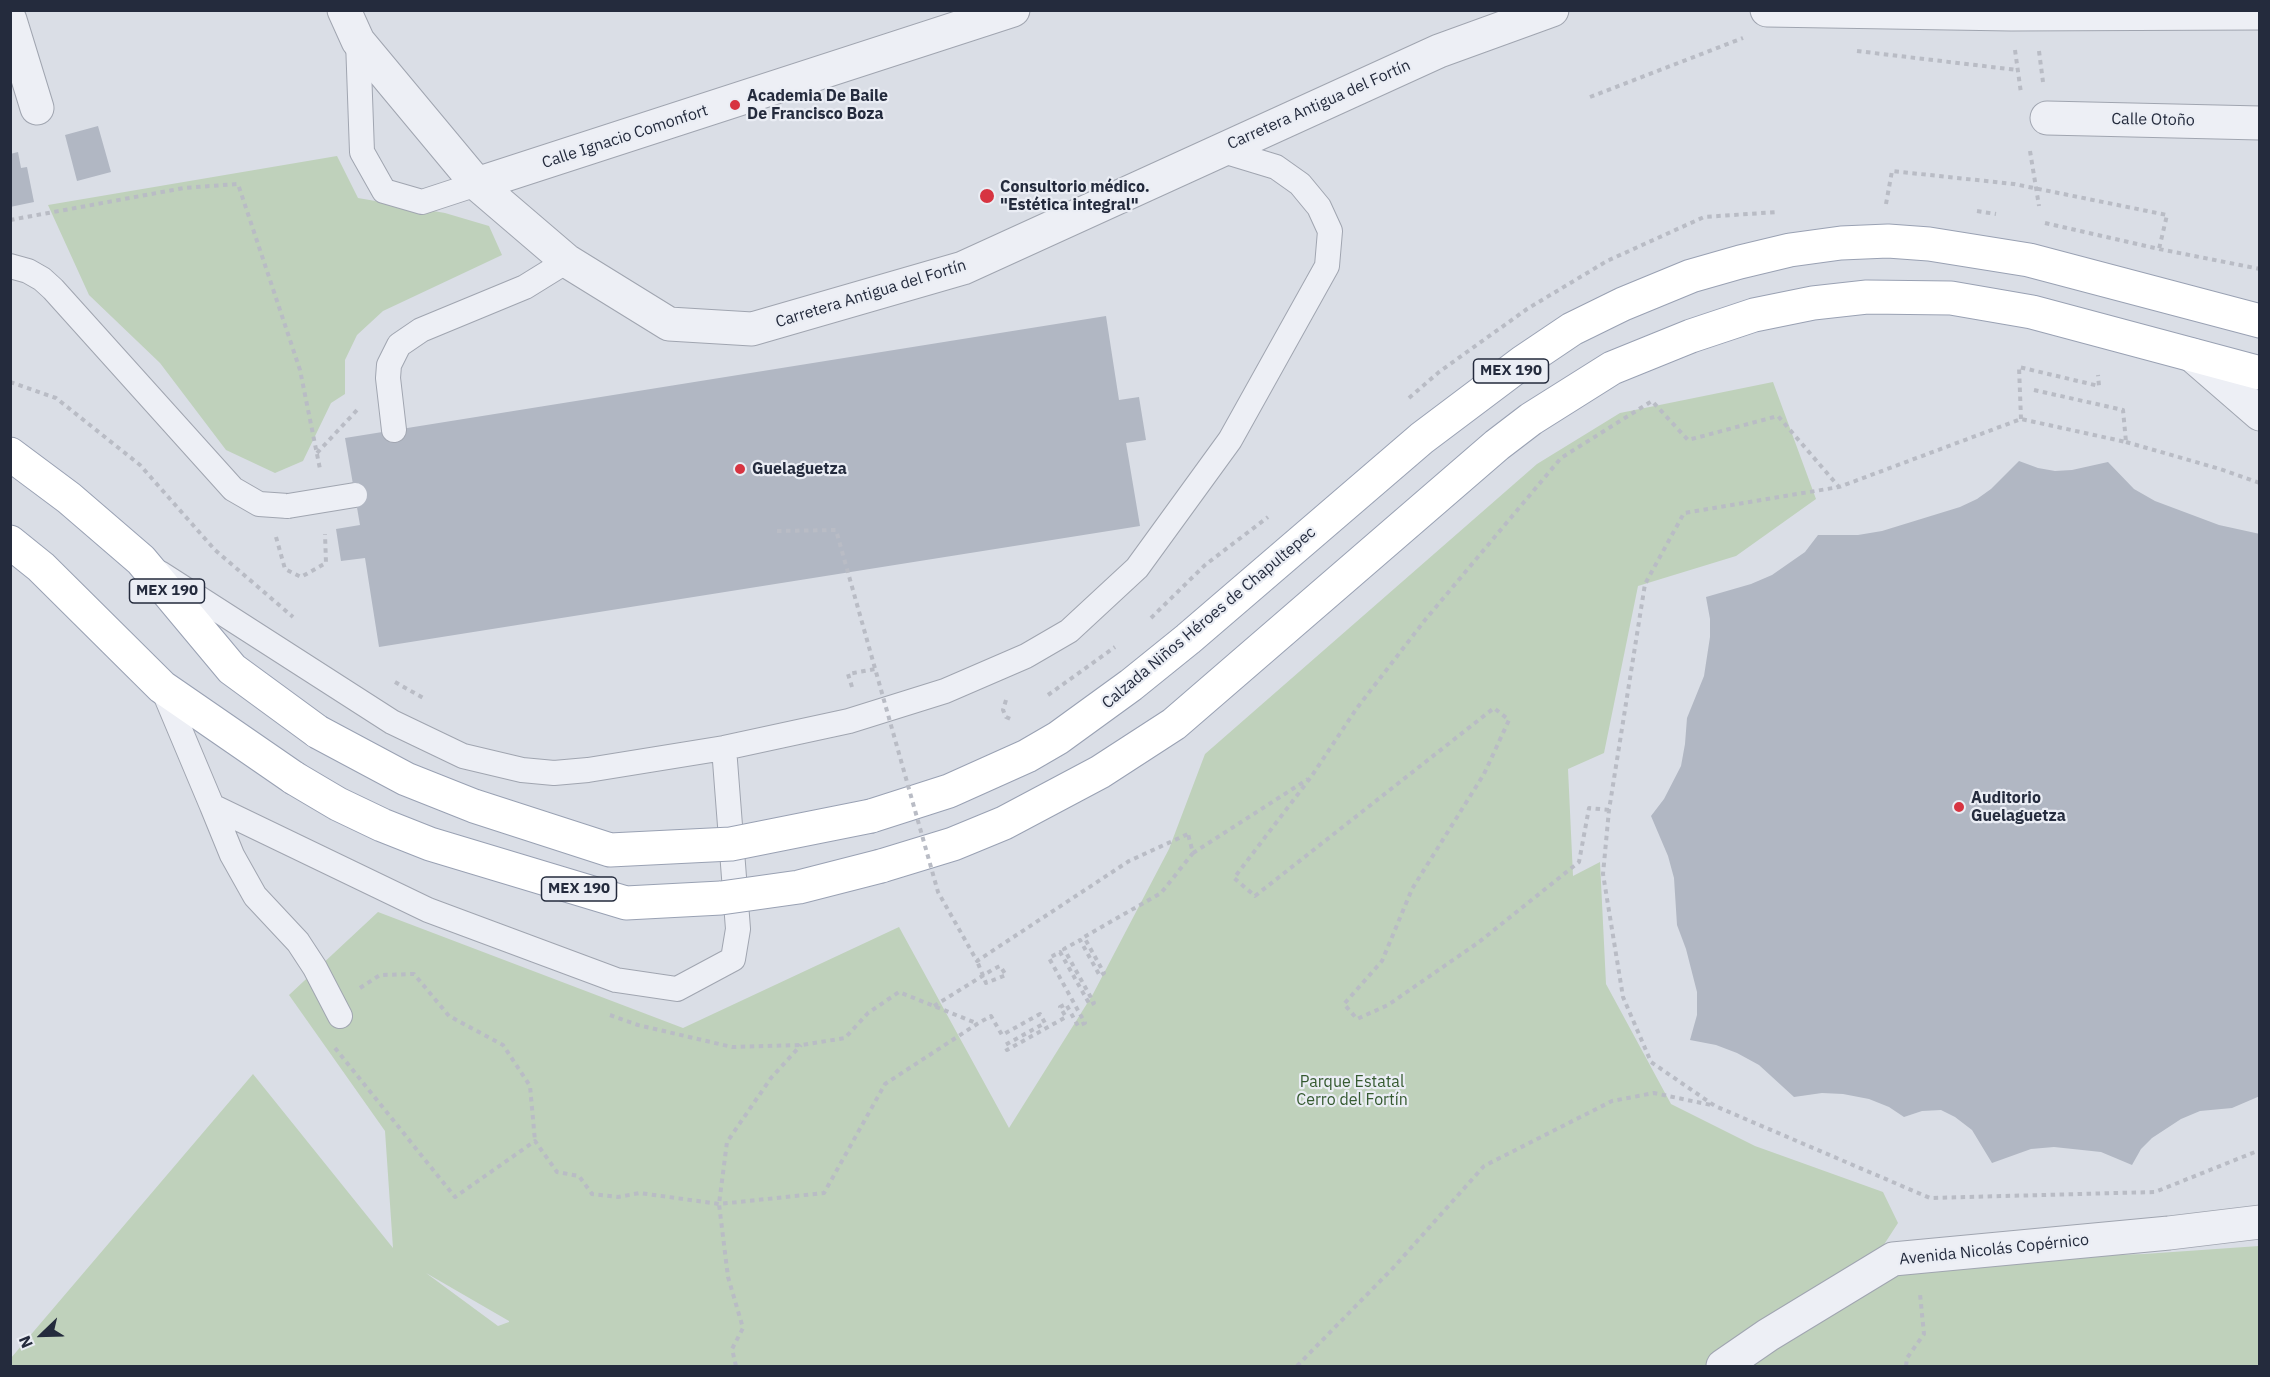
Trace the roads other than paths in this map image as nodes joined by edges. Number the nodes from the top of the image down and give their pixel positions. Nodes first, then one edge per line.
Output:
1 (344, 10) edge
2 (1013, 10) edge
3 (1552, 10) edge
4 (1767, 10) edge
5 (2259, 13) edge
6 (964, 19) edge
7 (10, 20) edge
8 (358, 41) junction
9 (37, 108) dead end
10 (2047, 118) dead end
11 (2259, 123) edge
12 (1220, 150) junction
13 (477, 184) junction
14 (567, 261) junction
15 (10, 266) edge
16 (2259, 321) edge
17 (2192, 355) junction
18 (2259, 373) edge
19 (2259, 414) edge
20 (394, 430) dead end
21 (10, 454) edge
22 (355, 495) dead end
23 (10, 542) edge
24 (141, 560) junction
25 (162, 687) junction
26 (724, 748) junction
27 (212, 806) junction
28 (340, 1016) road end
29 (2259, 1222) edge
30 (1723, 1366) edge

1 - 8 street, Carretera Antigua del Fortín
2 - 6 street, Calle Ignacio Comonfort
3 - 12 street, Carretera Antigua del Fortín
4 - 5 street
6 - 13 street, Calle Ignacio Comonfort
7 - 9 street
8 - 13 street, Carretera Antigua del Fortín
8 - 13 lane
10 - 11 street, Calle Otoño
12 - 14 street, Carretera Antigua del Fortín
12 - 26 lane
13 - 14 street, Carretera Antigua del Fortín
14 - 20 lane
15 - 22 lane, bridge
16 - 24 main road, Calzada Niños Héroes de Chapultepec / MEX 190, bridge
17 - 18 main road, MEX 190
17 - 19 street
17 - 25 main road, MEX 190, bridge
21 - 24 main road, Calzada Niños Héroes de Chapultepec / MEX 190
23 - 25 main road, MEX 190
24 - 26 lane
25 - 27 lane
26 - 27 lane
27 - 28 lane
29 - 30 street, Avenida Nicolás Copérnico

